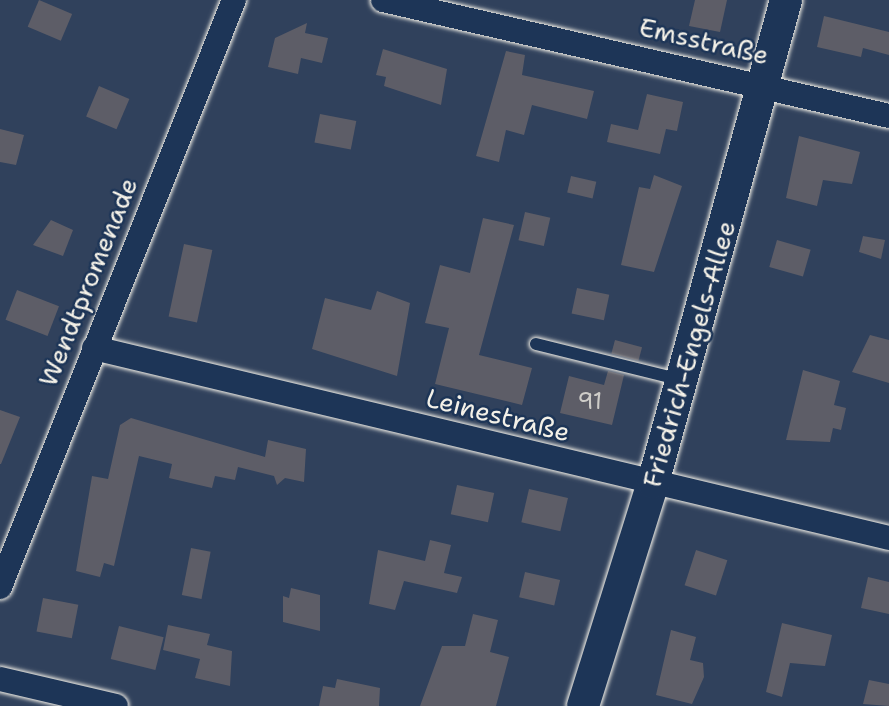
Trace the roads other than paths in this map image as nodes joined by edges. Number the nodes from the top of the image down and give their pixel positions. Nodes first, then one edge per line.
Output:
1 (234, 0) edge
2 (383, 0) edge
3 (786, 0) edge
4 (766, 85) junction
5 (889, 116) edge
6 (536, 344) dead end
7 (94, 348) junction
8 (682, 380) junction
9 (653, 483) junction
10 (889, 538) edge
11 (0, 587) edge
12 (0, 679) edge
13 (116, 706) edge
14 (583, 706) edge

1 - 7 street, Wendtpromenade
2 - 4 street, Emsstraße
3 - 4 street, Friedrich-Engels-Allee
4 - 5 street, Emsstraße
4 - 8 street, Friedrich-Engels-Allee
6 - 8 lane
7 - 9 street, Leinestraße
7 - 11 street, Wendtpromenade
8 - 9 street, Friedrich-Engels-Allee
9 - 10 street, Leinestraße
9 - 14 street, Friedrich-Engels-Allee
12 - 13 street

